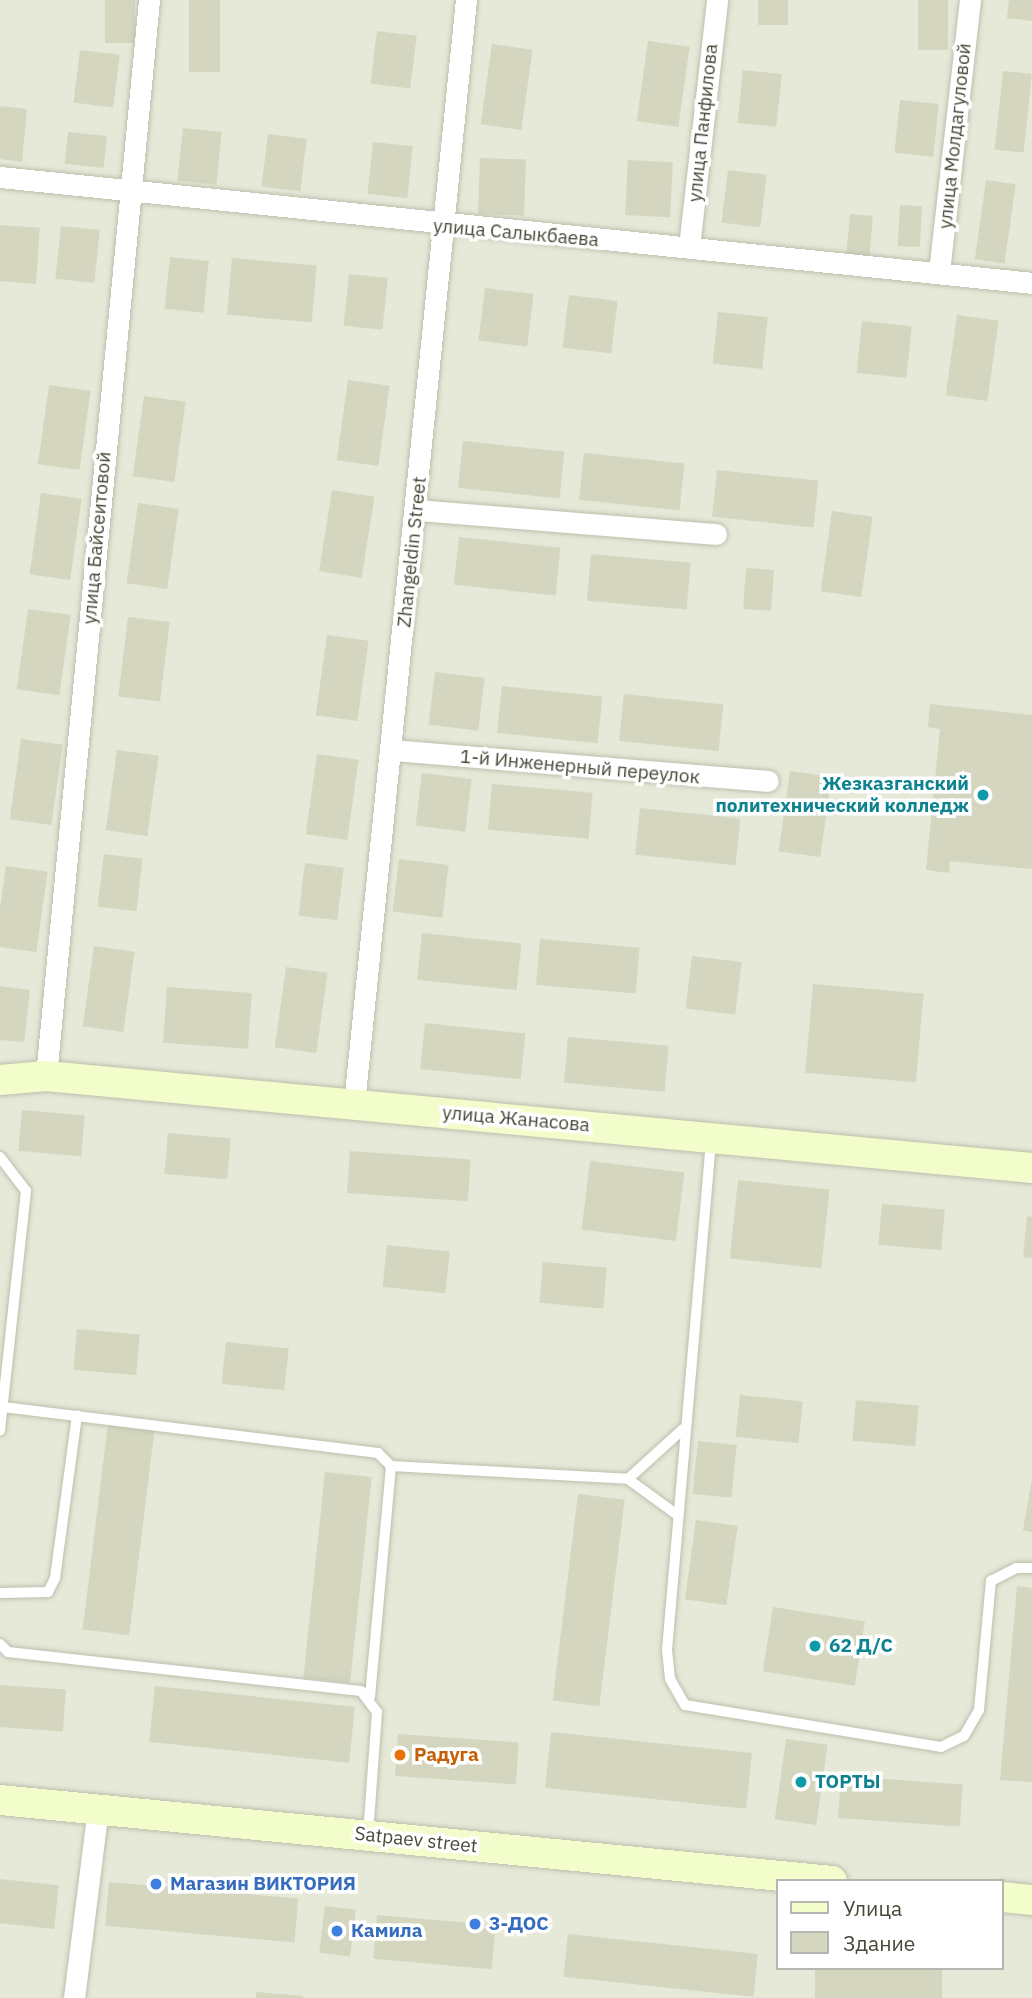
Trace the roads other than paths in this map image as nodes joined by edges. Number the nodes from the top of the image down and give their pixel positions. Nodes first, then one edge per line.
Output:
1 (149, 0) edge
2 (466, 0) edge
3 (717, 0) edge
4 (970, 0) edge
5 (0, 177) edge
6 (131, 190) junction
7 (444, 227) junction
8 (689, 247) junction
9 (939, 272) junction
10 (1032, 283) edge
11 (417, 510) junction
12 (716, 534) dead end
13 (392, 750) junction
14 (768, 781) dead end
15 (46, 1076) junction
16 (0, 1080) edge
17 (354, 1104) junction
18 (711, 1138) junction
19 (0, 1157) edge
20 (1032, 1168) edge
21 (2, 1407) junction
22 (77, 1415) junction
23 (683, 1429) junction
24 (0, 1431) edge
25 (391, 1466) junction
26 (628, 1479) junction
27 (677, 1514) junction
28 (1032, 1568) edge
29 (0, 1593) edge
30 (0, 1644) edge
31 (370, 1698) junction
32 (0, 1800) edge
33 (98, 1809) junction
34 (368, 1836) junction
35 (811, 1879) edge
36 (1004, 1897) edge
37 (1032, 1900) edge
38 (74, 1998) edge

1 - 6 street, улица Байсеитовой
2 - 7 street, Zhangeldin Street
3 - 8 street, улица Панфилова
4 - 9 street, улица Молдагуловой
5 - 6 street, улица Салыкбаева
6 - 7 street, улица Салыкбаева
6 - 15 street, улица Байсеитовой
7 - 8 street, улица Салыкбаева
7 - 11 street, Zhangeldin Street
8 - 9 street, улица Салыкбаева
9 - 10 street, улица Салыкбаева
11 - 12 street
11 - 13 street, Zhangeldin Street
13 - 14 street, 1-й Инженерный переулок
13 - 17 street, Zhangeldin Street
15 - 16 street, улица Жанасова
15 - 17 street, улица Жанасова
17 - 18 street, улица Жанасова
18 - 20 street, улица Жанасова
18 - 23 lane
19 - 21 lane
21 - 22 lane
21 - 24 lane
22 - 25 lane
22 - 29 lane
23 - 26 lane
23 - 27 lane
25 - 26 lane
25 - 31 lane
26 - 27 lane
27 - 28 lane
30 - 31 lane
31 - 34 lane
32 - 33 street, Satpaev street
33 - 34 street, Satpaev street
33 - 38 street
34 - 35 street, Satpaev street
36 - 37 street

